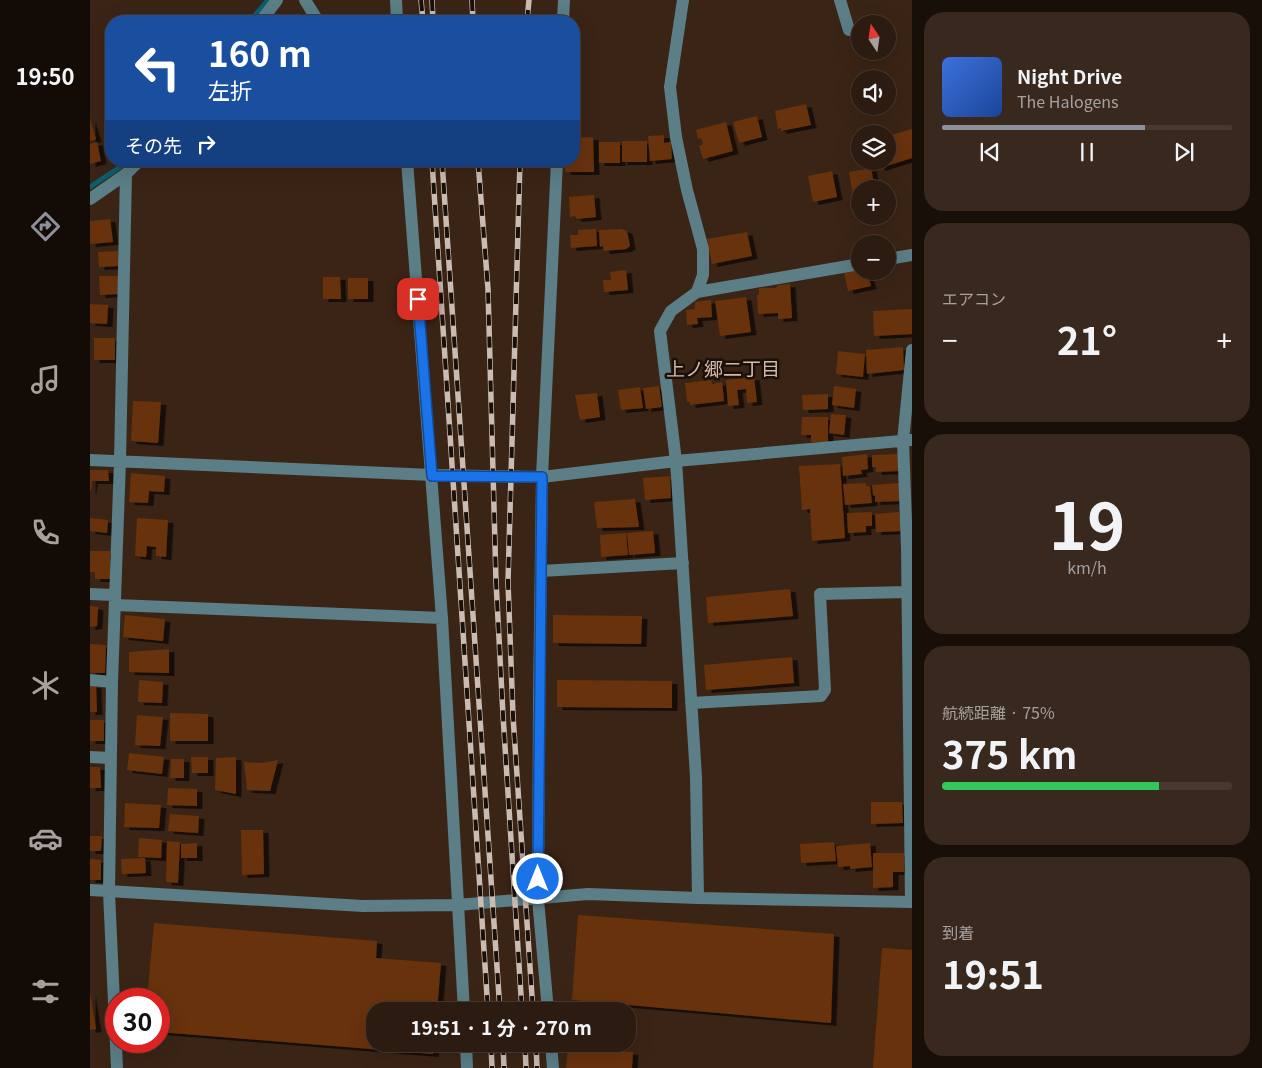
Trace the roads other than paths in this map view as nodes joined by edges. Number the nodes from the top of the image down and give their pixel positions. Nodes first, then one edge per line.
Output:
1 (277, 0) edge
2 (305, 0) edge
3 (396, 0) edge
4 (564, 0) edge
5 (682, 0) edge
6 (840, 0) edge
7 (266, 15) edge
8 (314, 15) edge
9 (397, 15) edge
10 (564, 15) edge
11 (849, 30) dead end
12 (133, 167) edge
13 (407, 167) edge
14 (557, 167) edge
15 (126, 174) junction
16 (90, 199) edge
17 (912, 255) edge
18 (896, 258) edge
19 (851, 266) edge
20 (697, 292) junction
21 (912, 350) edge
22 (907, 441) edge
23 (90, 460) edge
24 (120, 461) junction
25 (676, 462) junction
26 (432, 476) junction
27 (542, 477) junction
28 (683, 563) junction
29 (541, 571) junction
30 (908, 592) junction
31 (90, 594) edge
32 (115, 600) junction
33 (442, 618) junction
34 (90, 680) edge
35 (112, 682) junction
36 (691, 703) junction
37 (90, 757) edge
38 (111, 758) junction
39 (90, 890) edge
40 (109, 892) junction
41 (538, 898) junction
42 (698, 898) junction
43 (912, 902) edge
44 (457, 905) junction
45 (463, 1002) edge
46 (547, 1002) edge
47 (467, 1052) edge
48 (552, 1052) edge
49 (118, 1068) edge
50 (468, 1068) edge
51 (553, 1068) edge

1 - 7 street
2 - 8 street
3 - 9 street
4 - 10 street
5 - 20 street
6 - 11 street
12 - 15 street
13 - 26 street
14 - 27 street
15 - 16 street
15 - 24 street
17 - 18 street
19 - 20 street
20 - 25 street
21 - 22 street
22 - 25 street
22 - 30 street
23 - 24 street
24 - 26 street
24 - 32 street
25 - 27 street
25 - 28 street
26 - 27 street
26 - 33 street
27 - 29 street
28 - 29 street
28 - 36 street
29 - 41 street
30 - 36 street
30 - 43 street
31 - 32 street
32 - 33 street
32 - 35 street
33 - 44 street
34 - 35 street
35 - 38 street
36 - 42 street
37 - 38 street
38 - 40 street
39 - 40 street
40 - 44 street
40 - 49 street
41 - 42 street
41 - 44 street
41 - 46 street
42 - 43 street
44 - 45 street
47 - 50 street
48 - 51 street

